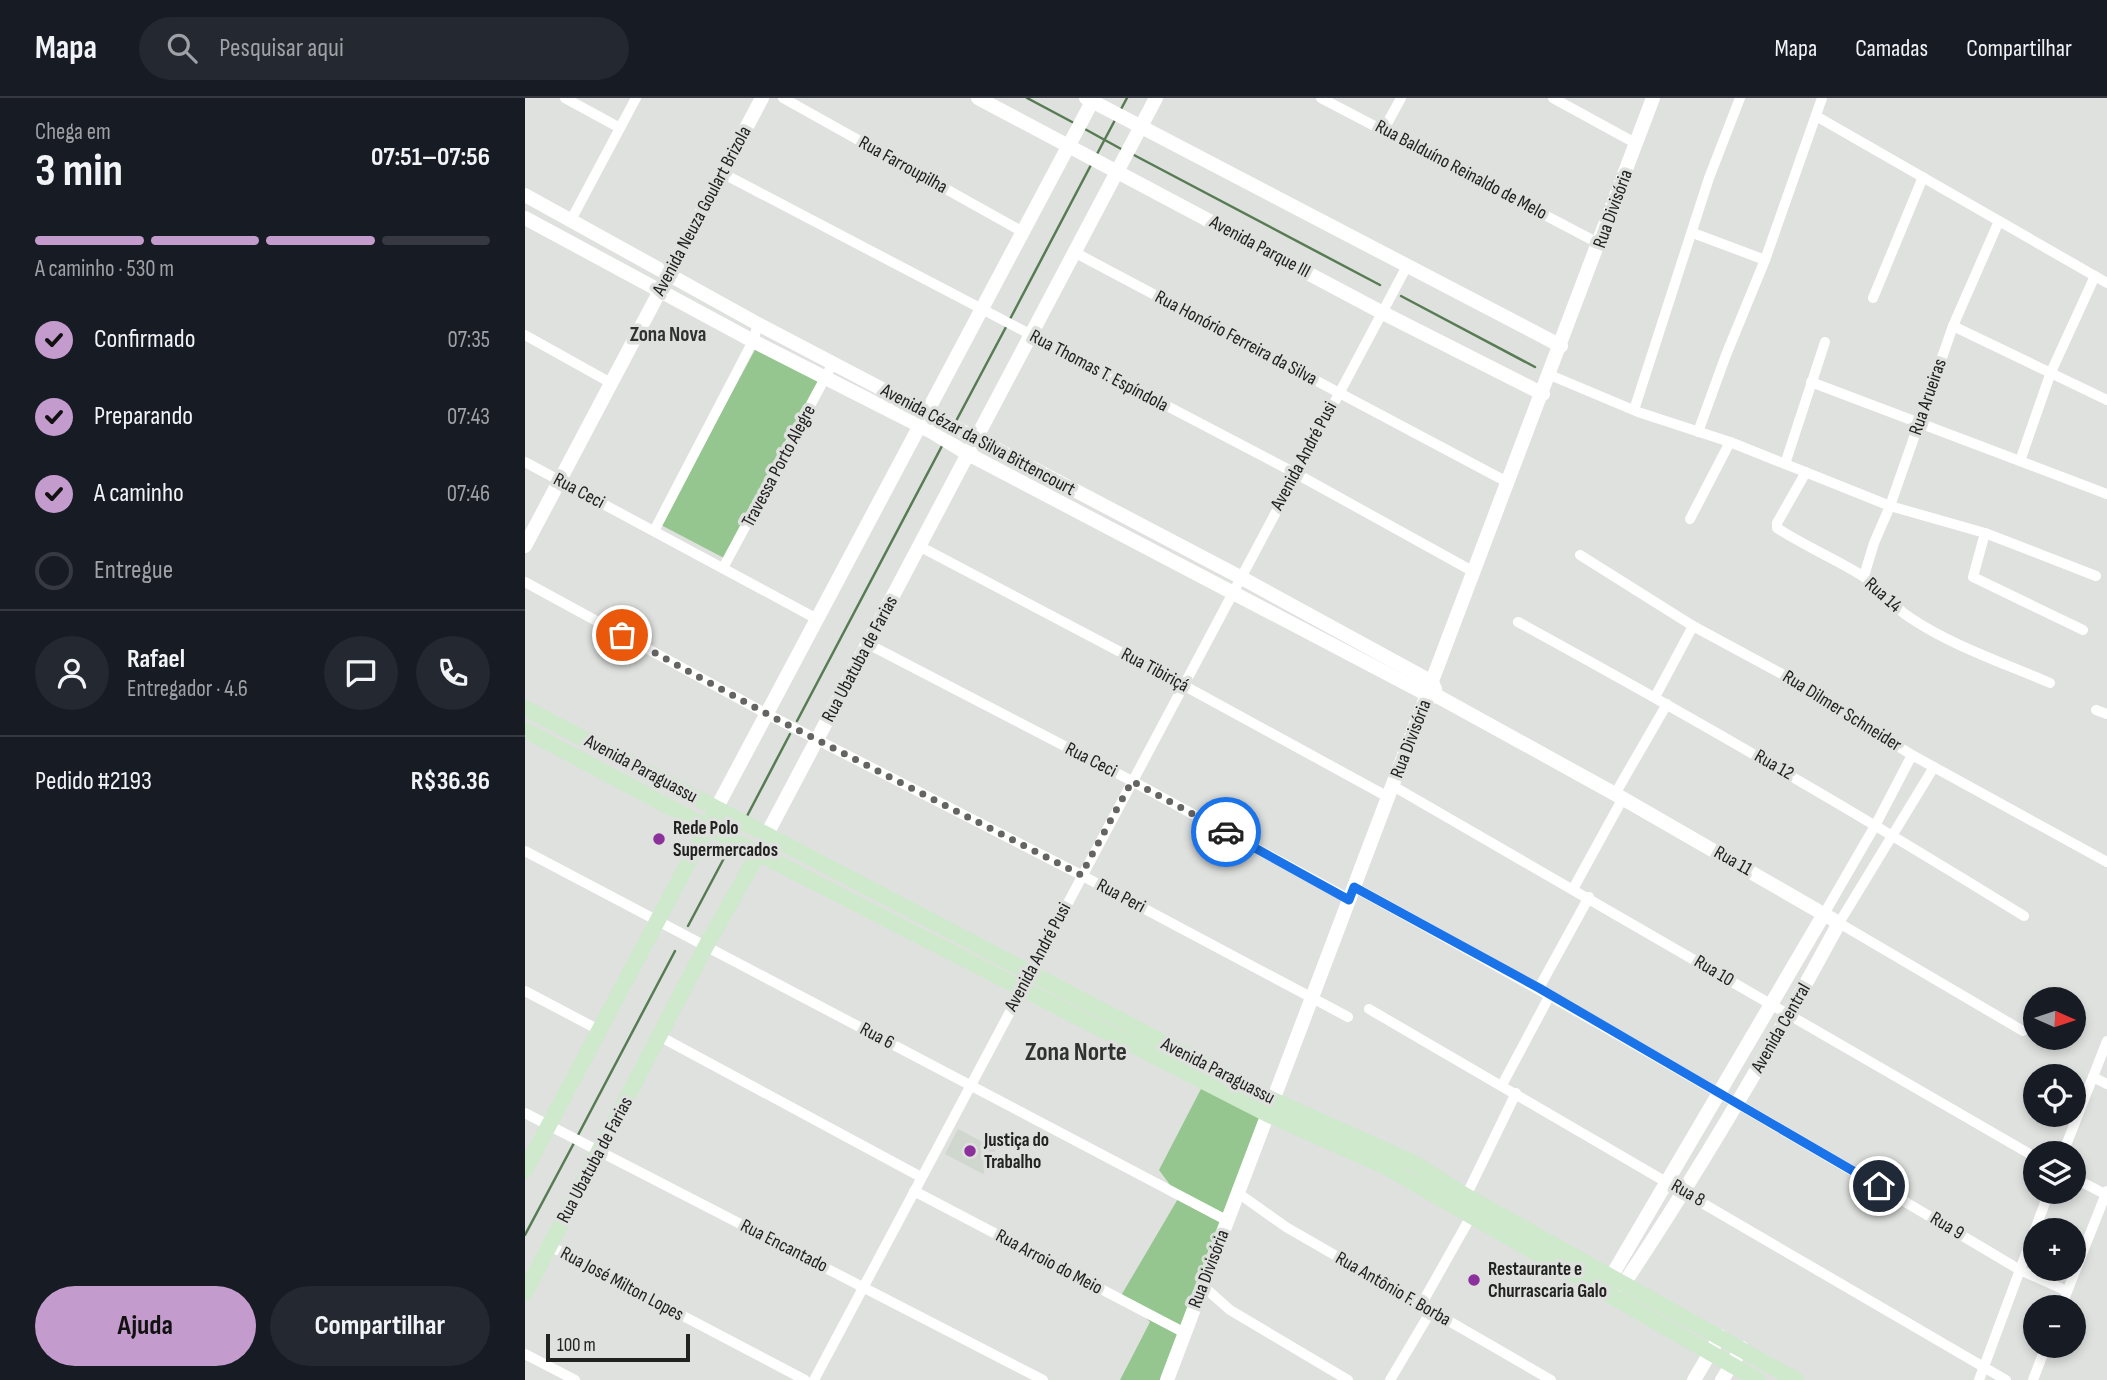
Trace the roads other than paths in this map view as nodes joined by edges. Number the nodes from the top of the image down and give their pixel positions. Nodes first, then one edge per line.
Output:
1 (565, 98) edge
2 (636, 98) edge
3 (762, 98) edge
4 (783, 98) edge
5 (978, 98) edge
6 (1156, 98) edge
7 (1321, 98) edge
8 (1401, 98) edge
9 (1553, 98) edge
10 (1653, 98) edge
11 (1740, 98) edge
12 (1822, 98) edge
13 (1092, 103) edge
14 (1816, 116) junction
15 (620, 128) junction
16 (1384, 129) junction
17 (1138, 132) junction
18 (1637, 144) junction
19 (1075, 149) junction
20 (1120, 165) junction
21 (722, 173) junction
22 (1923, 177) junction
23 (525, 195) edge
24 (525, 218) edge
25 (571, 220) junction
26 (1999, 221) junction
27 (1023, 232) junction
28 (1693, 233) junction
29 (1600, 244) junction
30 (1075, 252) junction
31 (1765, 260) junction
32 (1407, 266) junction
33 (668, 275) junction
34 (2095, 276) junction
35 (2107, 284) edge
36 (660, 290) junction
37 (1873, 298) dead end
38 (987, 312) junction
39 (1381, 312) junction
40 (758, 324) junction
41 (1953, 326) junction
42 (525, 335) edge
43 (1031, 335) junction
44 (753, 341) junction
45 (1825, 342) dead end
46 (1561, 346) junction
47 (833, 363) junction
48 (2051, 372) junction
49 (1550, 374) junction
50 (827, 377) junction
51 (1811, 382) junction
52 (611, 383) junction
53 (1338, 392) junction
54 (1543, 394) junction
55 (2107, 400) edge
56 (1634, 410) junction
57 (1919, 421) junction
58 (928, 422) junction
59 (1698, 432) junction
60 (971, 436) junction
61 (1730, 442) junction
62 (962, 450) junction
63 (2020, 461) junction
64 (525, 462) edge
65 (1786, 464) junction
66 (1806, 472) junction
67 (1295, 473) junction
68 (560, 480) junction
69 (1509, 483) junction
70 (2107, 494) edge
71 (1890, 506) junction
72 (1690, 519) dead end
73 (654, 531) junction
74 (1985, 533) junction
75 (525, 546) edge
76 (919, 546) junction
77 (1580, 555) dead end
78 (723, 568) junction
79 (1474, 572) junction
80 (1864, 576) junction
81 (2096, 576) dead end
82 (1240, 577) junction
83 (525, 582) edge
84 (1232, 592) junction
85 (817, 619) junction
86 (1518, 622) dead end
87 (1693, 626) junction
88 (2083, 630) dead end
89 (868, 644) junction
90 (2050, 683) dead end
91 (1183, 685) junction
92 (1433, 691) junction
93 (1655, 697) junction
94 (1667, 704) junction
95 (525, 708) edge
96 (767, 714) junction
97 (525, 730) edge
98 (817, 738) junction
99 (1912, 755) junction
100 (1934, 767) junction
101 (1132, 781) junction
102 (1391, 791) junction
103 (1619, 796) junction
104 (722, 813) junction
105 (1876, 824) junction
106 (714, 830) junction
107 (1893, 835) junction
108 (767, 836) junction
109 (525, 851) edge
110 (759, 852) junction
111 (2107, 862) edge
112 (1081, 875) junction
113 (1573, 889) junction
114 (1352, 893) junction
115 (1589, 897) junction
116 (1823, 914) junction
117 (2024, 916) dead end
118 (657, 922) junction
119 (1839, 923) junction
120 (706, 946) junction
121 (1030, 973) junction
122 (1022, 988) junction
123 (1539, 988) junction
124 (525, 991) edge
125 (1550, 995) junction
126 (1312, 997) junction
127 (1770, 1004) junction
128 (1369, 1009) dead end
129 (1790, 1014) junction
130 (1348, 1017) dead end
131 (599, 1030) junction
132 (2023, 1031) dead end
133 (660, 1037) junction
134 (2107, 1041) edge
135 (2093, 1077) junction
136 (970, 1084) junction
137 (2107, 1084) edge
138 (1502, 1085) junction
139 (1718, 1092) junction
140 (1516, 1093) junction
141 (1738, 1102) junction
142 (1270, 1107) junction
143 (525, 1112) edge
144 (556, 1129) junction
145 (2068, 1141) edge
146 (593, 1148) junction
147 (2023, 1150) edge
148 (525, 1170) edge
149 (921, 1177) junction
150 (1666, 1181) junction
151 (2086, 1183) edge
152 (913, 1191) junction
153 (1685, 1191) junction
154 (1238, 1193) junction
155 (2107, 1193) edge
156 (2045, 1204) edge
157 (1469, 1205) junction
158 (1228, 1221) junction
159 (550, 1246) junction
160 (2020, 1270) junction
161 (1617, 1281) junction
162 (863, 1286) junction
163 (1203, 1286) junction
164 (2067, 1291) junction
165 (525, 1293) edge
166 (2065, 1295) edge
167 (1426, 1308) junction
168 (1185, 1333) junction
169 (1720, 1336) junction
170 (1742, 1348) junction
171 (1711, 1352) junction
172 (525, 1354) edge
173 (2041, 1358) edge
174 (1732, 1364) junction
175 (1984, 1367) junction
176 (575, 1380) edge
177 (805, 1380) edge
178 (814, 1380) edge
179 (1043, 1380) edge
180 (1167, 1380) edge
181 (1348, 1380) edge
182 (1390, 1380) edge
183 (1551, 1380) edge
184 (1694, 1380) edge
185 (1722, 1380) edge
186 (1758, 1380) edge
187 (1796, 1380) edge
188 (1979, 1380) edge
189 (2006, 1380) edge
190 (2033, 1380) edge

1 - 15 street
2 - 15 street
3 - 21 street, Avenida Neuza Goulart Brizola
4 - 27 street, Rua Farroupilha
5 - 19 street, Avenida Parque III
6 - 17 street, Rua Ubatuba de Farias
7 - 16 street, Rua Balduíno Reinaldo de Melo
8 - 16 street
9 - 18 street
10 - 18 street, Rua Divisória
11 - 28 street
12 - 14 street
13 - 17 street
13 - 19 street
14 - 22 street
14 - 31 street
15 - 25 street
16 - 29 street, Rua Balduíno Reinaldo de Melo
17 - 20 street, Rua Ubatuba de Farias
17 - 32 street
18 - 29 street, Rua Divisória
19 - 20 street, Avenida Parque III
19 - 27 street
20 - 30 street, Rua Ubatuba de Farias
20 - 39 street, Avenida Parque III
21 - 33 street, Avenida Neuza Goulart Brizola
21 - 38 street, Rua Thomas T. Espíndola
22 - 26 street
22 - 37 street
23 - 25 street, Avenida Cézar da Silva Bittencourt
24 - 36 street, Avenida Cézar da Silva Bittencourt
25 - 33 street, Avenida Cézar da Silva Bittencourt
26 - 34 street
26 - 41 street, Rua Arueiras
27 - 38 street
28 - 31 street
28 - 56 street
29 - 46 street, Rua Divisória
30 - 43 street, Rua Ubatuba de Farias
30 - 53 street, Rua Honório Ferreira da Silva
31 - 59 street
32 - 39 street, Avenida André Pusi
32 - 46 street
33 - 36 street, Avenida Neuza Goulart Brizola
33 - 40 street, Avenida Cézar da Silva Bittencourt
34 - 35 street
34 - 48 street
36 - 44 street, Avenida Cézar da Silva Bittencourt
36 - 52 street, Avenida Neuza Goulart Brizola
38 - 43 street, Rua Thomas T. Espíndola
38 - 58 street
39 - 53 street, Avenida André Pusi
39 - 54 street, Avenida Parque III
40 - 44 street
40 - 47 street, Avenida Cézar da Silva Bittencourt
41 - 48 street
41 - 57 street, Rua Arueiras
42 - 52 street
43 - 60 street, Rua Ubatuba de Farias
43 - 67 street, Rua Thomas T. Espíndola
44 - 50 street, Avenida Cézar da Silva Bittencourt
44 - 73 street
45 - 51 street
46 - 49 street, Rua Divisória
47 - 50 street, Travessa Porto Alegre
47 - 58 street, Avenida Cézar da Silva Bittencourt
48 - 55 street
48 - 63 street
49 - 54 street, Rua Divisória
49 - 56 street
50 - 58 street, Avenida Cézar da Silva Bittencourt
50 - 78 street, Travessa Porto Alegre
51 - 57 street
51 - 65 street
52 - 68 street, Avenida Neuza Goulart Brizola
53 - 67 street, Avenida André Pusi
53 - 69 street, Rua Honório Ferreira da Silva
54 - 69 street, Rua Divisória
56 - 59 street
57 - 63 street
57 - 71 street, Rua Arueiras
58 - 60 street, Avenida Cézar da Silva Bittencourt
58 - 62 street, Avenida Cézar da Silva Bittencourt
58 - 85 street
59 - 61 street
60 - 62 street, Rua Ubatuba de Farias
60 - 82 street, Avenida Cézar da Silva Bittencourt
61 - 65 street
61 - 72 street
62 - 76 street, Rua Ubatuba de Farias
62 - 84 street, Avenida Cézar da Silva Bittencourt
63 - 70 street
64 - 68 street, Rua Ceci
65 - 66 street
66 - 71 street
66 - 80 street, Rua 14
67 - 79 street, Rua Thomas T. Espíndola
67 - 82 street, Avenida André Pusi
68 - 73 street, Rua Ceci
68 - 75 street, Avenida Neuza Goulart Brizola
69 - 79 street, Rua Divisória
71 - 74 street
71 - 80 street, Rua Arueiras
73 - 78 street, Rua Ceci
74 - 81 street
74 - 88 street
76 - 89 street, Rua Ubatuba de Farias
76 - 91 street, Rua Tibiriçá
77 - 87 street, Rua Dilmer Schneider
78 - 85 street, Rua Ceci
79 - 92 street, Rua Divisória
80 - 90 street, Rua 14
82 - 84 street, Avenida André Pusi
82 - 92 street, Avenida Cézar da Silva Bittencourt
83 - 96 street
84 - 91 street, Avenida André Pusi
84 - 92 street, Avenida Cézar da Silva Bittencourt
85 - 96 street
86 - 93 street, Rua 12
87 - 93 street
87 - 99 street, Rua Dilmer Schneider
89 - 98 street, Rua Ubatuba de Farias
89 - 101 street, Rua Ceci
91 - 101 street, Avenida André Pusi
91 - 102 street, Rua Tibiriçá
92 - 102 street, Rua Divisória
92 - 103 street, Rua 11
93 - 94 street, Rua 12
94 - 103 street
94 - 105 street, Rua 12
95 - 104 main road, Avenida Paraguassu
96 - 98 street, Rua Peri
96 - 104 street
97 - 106 main road, Avenida Paraguassu
98 - 108 street, Rua Ubatuba de Farias
98 - 112 street, Rua Peri
99 - 100 street, Rua Dilmer Schneider
99 - 105 street, Avenida Central
100 - 107 street, Avenida Central
100 - 111 street, Rua Dilmer Schneider
101 - 112 street, Avenida André Pusi
101 - 114 street, Rua Ceci
102 - 113 street, Rua 10
102 - 114 street, Rua Divisória
103 - 113 street
103 - 116 street, Rua 11
104 - 106 main road
104 - 108 main road, Avenida Paraguassu
105 - 107 street, Rua 12
105 - 116 street, Avenida Central
106 - 110 main road, Avenida Paraguassu
106 - 118 main road
107 - 117 street, Rua 12
107 - 119 street, Avenida Central
108 - 110 main road, Rua Ubatuba de Farias
108 - 121 main road, Avenida Paraguassu
109 - 118 street, Rua 6
110 - 120 main road, Rua Ubatuba de Farias
110 - 122 main road, Avenida Paraguassu
112 - 121 street, Avenida André Pusi
112 - 126 street, Rua Peri
113 - 115 street, Rua 10
114 - 123 street, Rua 9
114 - 126 street, Rua Divisória
115 - 123 street
115 - 127 street, Rua 10
116 - 119 street, Rua 11
116 - 127 street, Avenida Central
118 - 120 street, Rua 6
118 - 131 main road
119 - 129 street, Avenida Central
119 - 132 street, Rua 11
120 - 133 main road, Rua Ubatuba de Farias
120 - 136 street, Rua 6
121 - 122 street, Avenida André Pusi
121 - 142 main road, Avenida Paraguassu
122 - 136 street, Avenida André Pusi
122 - 142 main road, Avenida Paraguassu
123 - 125 street, Rua 9
124 - 131 street
125 - 138 street
125 - 139 street, Rua 9
126 - 130 street, Rua Peri
126 - 142 street, Rua Divisória
127 - 129 street, Rua 10
127 - 139 street, Avenida Central
128 - 138 street, Rua 8
129 - 141 street, Avenida Central
129 - 147 street, Rua 10
131 - 144 main road
133 - 146 main road, Rua Ubatuba de Farias
133 - 149 street
134 - 135 street
135 - 137 street
135 - 145 street
136 - 149 street, Avenida André Pusi
136 - 158 street, Rua 6
138 - 140 street, Rua 8
139 - 141 street, Rua 9
139 - 150 street, Avenida Central
140 - 150 street, Rua 8
140 - 157 street
141 - 153 street, Avenida Central
141 - 160 street, Rua 9
142 - 154 street, Rua Divisória
142 - 157 main road, Avenida Paraguassu
143 - 144 street, Rua Encantado
144 - 146 street, Rua Encantado
144 - 148 main road
146 - 159 main road, Rua Ubatuba de Farias
146 - 162 street, Rua Encantado
149 - 152 street, Avenida André Pusi
150 - 153 street, Rua 8
150 - 161 street, Avenida Central
151 - 155 street
152 - 162 street, Avenida André Pusi
152 - 168 street, Rua Arroio do Meio
153 - 161 street, Avenida Central
153 - 175 street, Rua 8
154 - 158 street, Rua Divisória
154 - 167 street, Rua Antônio F. Borba
155 - 164 street
156 - 160 street
157 - 161 main road, Avenida Paraguassu
157 - 167 street
157 - 171 main road, Avenida Paraguassu
158 - 163 street, Rua Divisória
159 - 165 main road, Rua Ubatuba de Farias
159 - 177 street, Rua José Milton Lopes
160 - 164 street, Rua 9
160 - 175 street
161 - 169 main road, Avenida Paraguassu
162 - 178 street, Avenida André Pusi
162 - 179 street, Rua Encantado
163 - 168 street, Rua Divisória
163 - 181 street
164 - 166 street
167 - 182 street
167 - 183 street, Rua Antônio F. Borba
168 - 180 street, Rua Divisória
169 - 170 main road, Avenida Paraguassu
169 - 171 street
170 - 174 street
170 - 187 main road, Avenida Paraguassu
171 - 174 main road, Avenida Paraguassu
171 - 184 street
172 - 176 street
173 - 190 street
174 - 185 street
174 - 186 main road, Avenida Paraguassu
175 - 188 street
175 - 189 street, Rua 8

